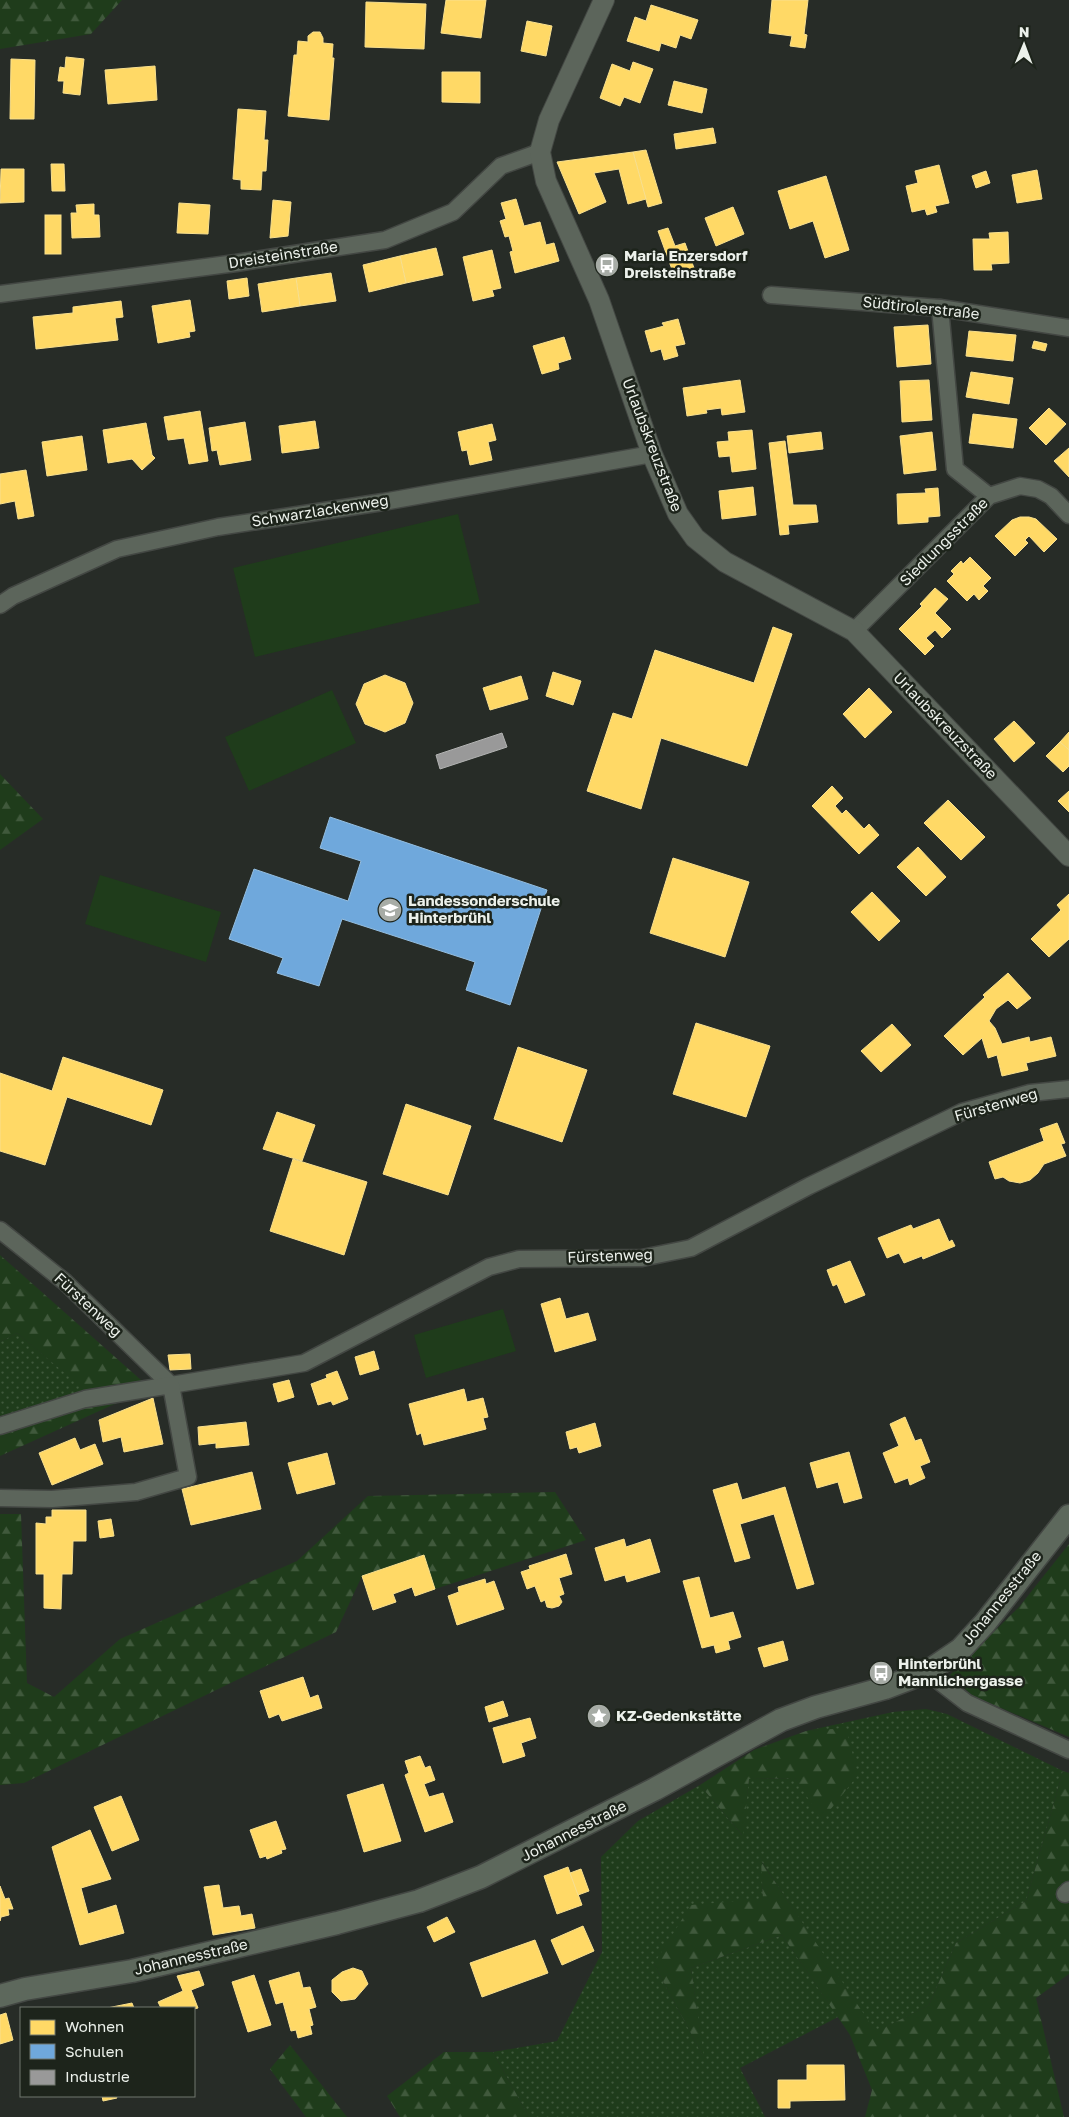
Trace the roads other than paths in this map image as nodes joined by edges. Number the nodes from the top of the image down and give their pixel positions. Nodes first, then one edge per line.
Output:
1 (604, 0) edge
2 (540, 152) junction
3 (0, 294) edge
4 (772, 295) dead end
5 (940, 308) junction
6 (1069, 328) edge
7 (652, 454) junction
8 (989, 496) junction
9 (1069, 515) edge
10 (0, 605) edge
11 (854, 631) junction
12 (1069, 856) edge
13 (1069, 1089) edge
14 (0, 1230) edge
15 (171, 1385) junction
16 (0, 1426) edge
17 (0, 1498) edge
18 (1069, 1516) edge
19 (927, 1672) junction
20 (1069, 1750) edge
21 (0, 1996) edge

1 - 2 street, Urlaubskreuzstraße
2 - 3 street, Dreisteinstraße
2 - 7 street, Urlaubskreuzstraße
4 - 5 street, Südtirolerstraße
5 - 6 street, Südtirolerstraße
5 - 8 street
7 - 10 street, Schwarzlackenweg
7 - 11 street, Urlaubskreuzstraße
8 - 9 street, Siedlungsstraße
8 - 11 street, Siedlungsstraße
11 - 12 street, Urlaubskreuzstraße
13 - 15 street, Fürstenweg
14 - 15 street, Fürstenweg
15 - 16 street, Fürstenweg
15 - 17 street
18 - 19 main road, Johannesstraße
19 - 20 street
19 - 21 main road, Johannesstraße

